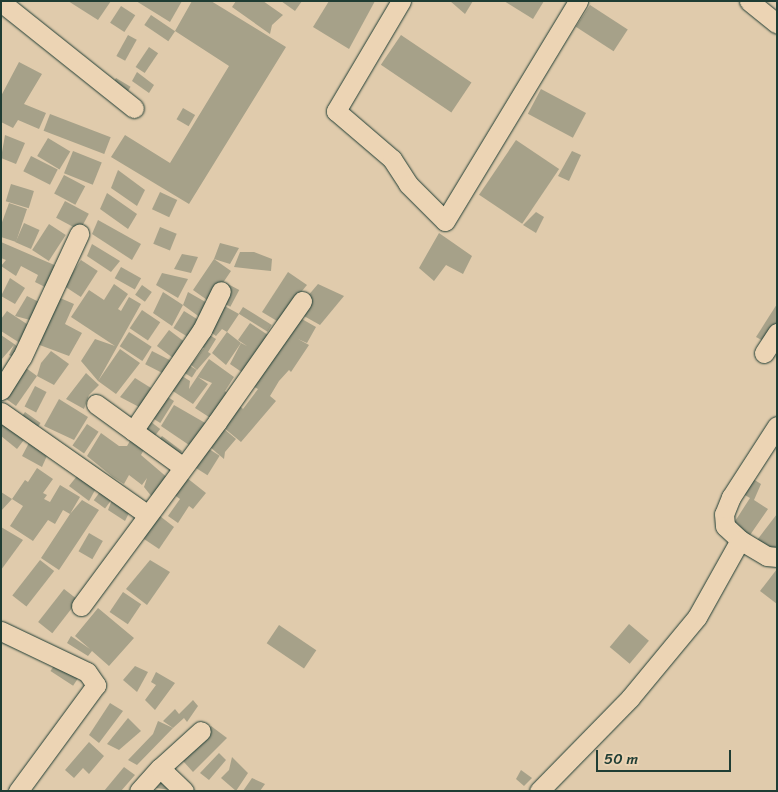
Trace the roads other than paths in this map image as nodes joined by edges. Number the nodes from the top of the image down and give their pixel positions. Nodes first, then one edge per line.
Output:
1 (401, 1) edge
2 (578, 1) edge
3 (749, 1) edge
4 (1, 2) edge
5 (777, 24) edge
6 (134, 108) dead end
7 (79, 234) dead end
8 (221, 292) dead end
9 (302, 302) dead end
10 (777, 333) edge
11 (764, 353) dead end
12 (1, 390) edge
13 (96, 404) dead end
14 (1, 412) edge
15 (777, 426) edge
16 (133, 431) junction
17 (183, 467) junction
18 (148, 515) junction
19 (740, 540) junction
20 (777, 557) edge
21 (81, 606) dead end
22 (1, 631) edge
23 (201, 731) dead end
24 (160, 768) junction
25 (18, 791) edge
26 (139, 791) edge
27 (184, 791) edge
28 (539, 791) edge

1 - 2 street
3 - 5 street
4 - 6 street
7 - 12 street
8 - 16 street
9 - 17 street
10 - 11 street
13 - 16 street
14 - 18 street
15 - 19 street
16 - 17 street
17 - 18 street
18 - 21 street
19 - 20 street
19 - 28 street
22 - 25 street
23 - 24 street
24 - 26 street
24 - 27 street

